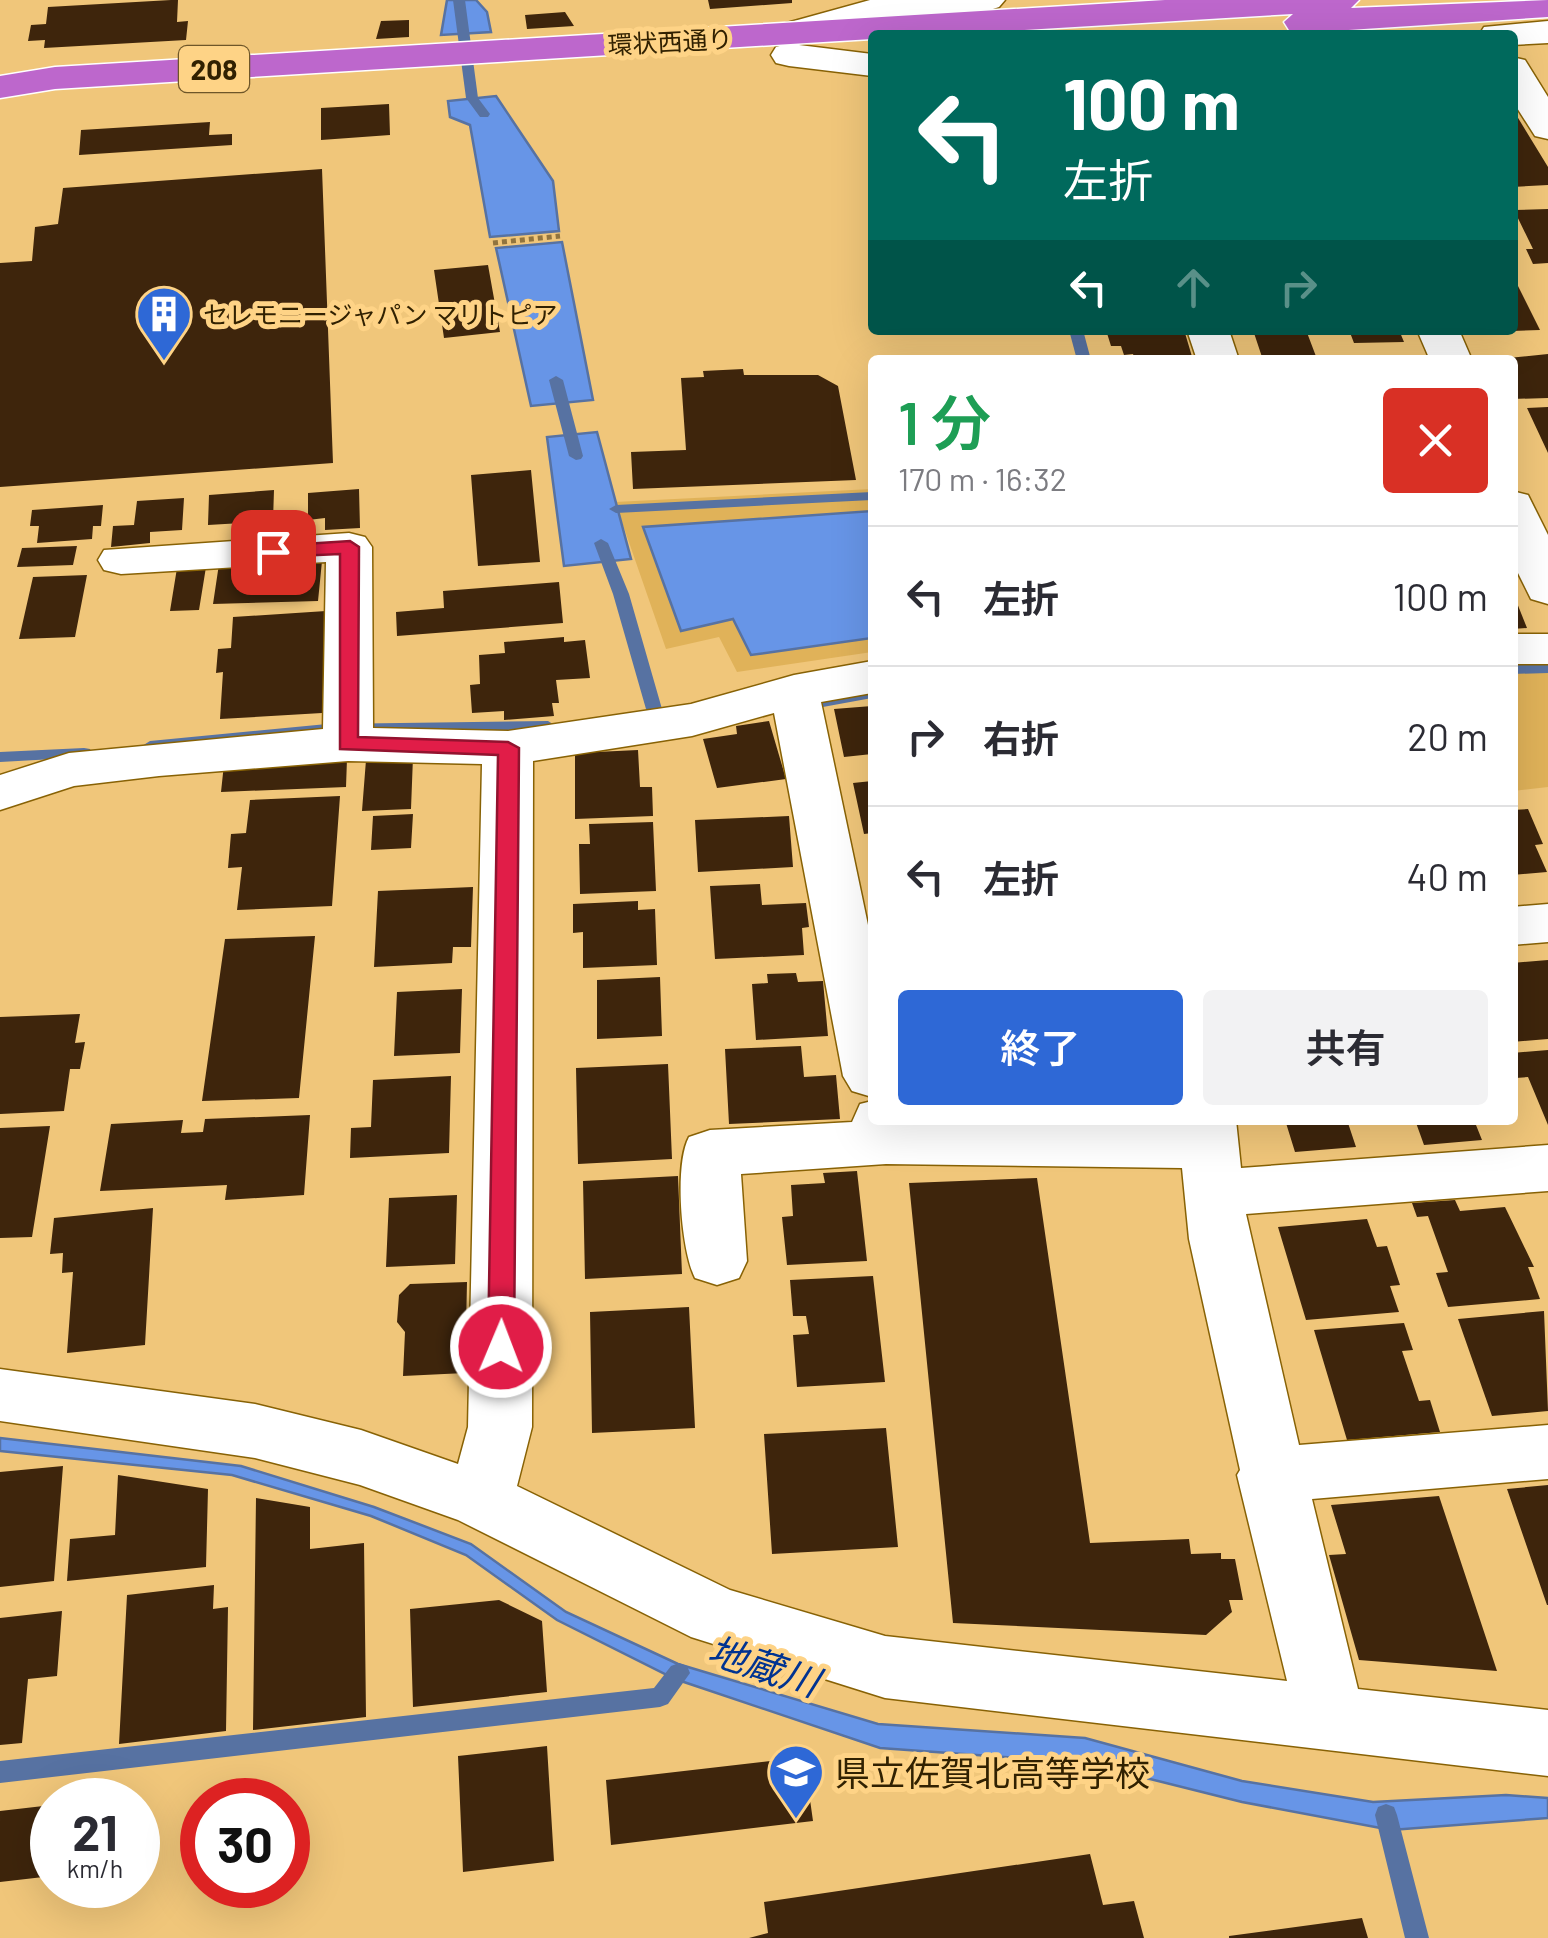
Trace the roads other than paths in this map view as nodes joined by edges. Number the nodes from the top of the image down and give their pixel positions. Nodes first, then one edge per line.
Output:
1 (987, 0) edge
2 (1341, 0) edge
3 (1548, 6) edge
4 (979, 30) edge
5 (1173, 30) edge
6 (1548, 32) edge
7 (1518, 34) edge
8 (868, 39) edge
9 (789, 44) junction
10 (868, 63) edge
11 (429, 67) junction
12 (1518, 78) edge
13 (0, 87) edge
14 (0, 102) edge
15 (1548, 128) edge
16 (1518, 519) edge
17 (120, 560) dead end
18 (1548, 589) edge
19 (1548, 649) edge
20 (1518, 650) edge
21 (868, 678) edge
22 (784, 702) junction
23 (348, 728) junction
24 (508, 748) junction
25 (0, 794) edge
26 (1548, 923) edge
27 (1518, 926) edge
28 (868, 1059) edge
29 (884, 1131) edge
30 (1210, 1153) edge
31 (1548, 1168) edge
32 (717, 1261) dead end
33 (0, 1395) edge
34 (1548, 1452) edge
35 (1270, 1475) junction
36 (481, 1500) junction
37 (1330, 1720) junction
38 (1548, 1743) edge

1 - 9 street
2 - 4 highway, 環状西通り / 208
3 - 5 highway
6 - 7 street
8 - 9 highway, 環状西通り / 208
9 - 10 street
9 - 11 highway, 環状西通り / 208
11 - 13 highway, 環状西通り / 208
11 - 14 highway, 環状西通り / 208
12 - 15 street
16 - 18 street
17 - 23 street
19 - 20 street
21 - 22 street
22 - 24 street
22 - 28 street
23 - 24 street
23 - 25 street
24 - 36 street
26 - 27 street
29 - 30 street
29 - 32 street
30 - 31 street
30 - 35 street
33 - 36 street
34 - 35 street
35 - 37 street
36 - 37 street
37 - 38 street

